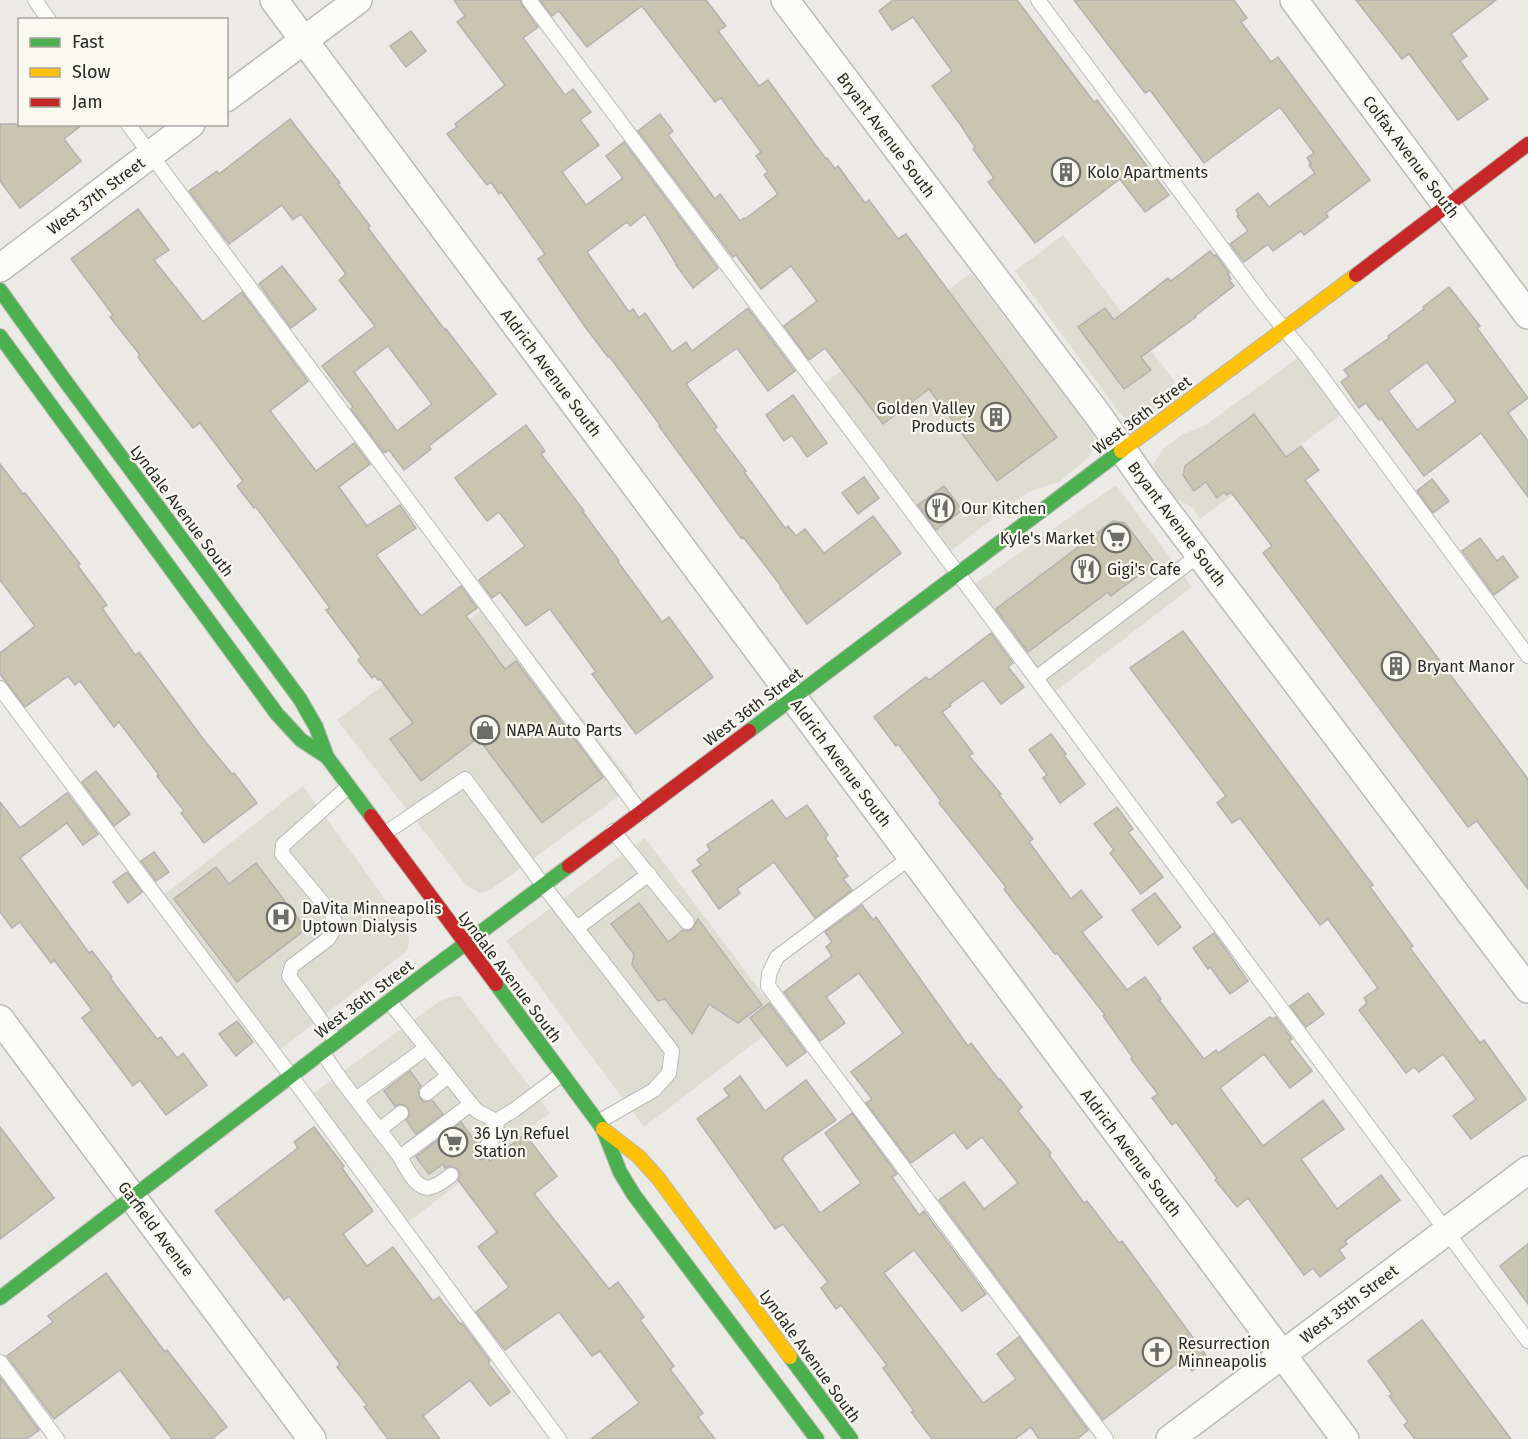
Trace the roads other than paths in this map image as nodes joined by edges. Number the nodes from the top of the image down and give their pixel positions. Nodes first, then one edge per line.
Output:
1 (34, 0) edge
2 (274, 0) edge
3 (358, 0) edge
4 (529, 0) edge
5 (785, 0) edge
6 (1038, 0) edge
7 (1294, 0) edge
8 (48, 18) edge
9 (304, 41) junction
10 (228, 97) edge
11 (129, 126) edge
12 (188, 126) edge
13 (1528, 144) edge
14 (151, 155) junction
15 (1447, 205) junction
16 (0, 268) edge
17 (0, 290) edge
18 (1528, 315) edge
19 (1285, 330) junction
20 (0, 336) edge
21 (1122, 450) junction
22 (1199, 555) junction
23 (958, 574) junction
24 (1528, 656) edge
25 (1036, 678) junction
26 (0, 688) edge
27 (792, 698) junction
28 (327, 758) junction
29 (348, 787) junction
30 (641, 813) junction
31 (614, 831) junction
32 (384, 834) junction
33 (911, 857) junction
34 (649, 874) junction
35 (543, 885) junction
36 (687, 922) dead end
37 (577, 928) junction
38 (465, 944) junction
39 (1528, 989) edge
40 (389, 1001) junction
41 (0, 1019) edge
42 (336, 1041) junction
43 (426, 1048) junction
44 (322, 1052) junction
45 (562, 1074) junction
46 (291, 1076) junction
47 (448, 1076) junction
48 (427, 1093) dead end
49 (356, 1100) junction
50 (471, 1104) junction
51 (401, 1113) dead end
52 (496, 1121) junction
53 (600, 1126) junction
54 (379, 1130) junction
55 (483, 1151) dead end
56 (400, 1158) junction
57 (1528, 1170) edge
58 (451, 1175) dead end
59 (132, 1197) junction
60 (1446, 1231) junction
61 (0, 1299) edge
62 (1528, 1341) edge
63 (1282, 1355) junction
64 (0, 1362) edge
65 (57, 1439) edge
66 (312, 1439) edge
67 (559, 1439) edge
68 (817, 1439) edge
69 (851, 1439) edge
70 (1106, 1439) edge
71 (1170, 1439) edge
72 (1345, 1439) edge

1 - 8 lane
2 - 9 street, Aldrich Avenue South
3 - 9 street
4 - 23 lane
5 - 21 street, Bryant Avenue South
6 - 19 lane
7 - 15 street, Colfax Avenue South
9 - 10 street
9 - 27 street, Aldrich Avenue South
11 - 14 lane
12 - 14 street, West 37th Street
13 - 15 main road, West 36th Street
14 - 16 street, West 37th Street
14 - 30 lane
15 - 18 street, Colfax Avenue South
15 - 19 main road, West 36th Street
17 - 28 main road, Lyndale Avenue South
19 - 21 main road, West 36th Street
19 - 24 lane
20 - 28 main road, Lyndale Avenue South
21 - 22 street, Bryant Avenue South
21 - 23 main road, West 36th Street
22 - 25 lane
22 - 39 street, Bryant Avenue South
23 - 25 lane
23 - 27 main road, West 36th Street
25 - 60 lane
26 - 46 lane
27 - 30 main road, West 36th Street
27 - 33 street, Aldrich Avenue South
28 - 29 main road, Lyndale Avenue South
29 - 32 main road, Lyndale Avenue South
29 - 42 lane
30 - 31 main road, West 36th Street
31 - 34 lane
31 - 35 main road, West 36th Street
32 - 35 lane
32 - 38 main road, Lyndale Avenue South
33 - 63 street, Aldrich Avenue South
33 - 70 lane
34 - 36 lane
34 - 37 lane
35 - 37 lane
35 - 38 main road, West 36th Street
37 - 53 lane
38 - 40 main road, West 36th Street
38 - 45 main road, Lyndale Avenue South
40 - 42 main road, West 36th Street
40 - 43 lane
41 - 59 street, Garfield Avenue
42 - 44 main road, West 36th Street
43 - 47 lane
43 - 49 lane
44 - 46 main road, West 36th Street
44 - 49 lane
45 - 52 lane
45 - 53 main road, Lyndale Avenue South
46 - 59 main road, West 36th Street
46 - 67 lane
47 - 48 lane
47 - 50 lane
49 - 54 lane
50 - 52 lane
50 - 56 lane
51 - 54 lane
52 - 55 lane
53 - 68 main road, Lyndale Avenue South
53 - 69 main road, Lyndale Avenue South
54 - 56 lane
56 - 58 lane
57 - 60 street, West 35th Street
59 - 61 main road, West 36th Street
59 - 66 street, Garfield Avenue
60 - 62 lane
60 - 63 street, West 35th Street
63 - 71 street, West 35th Street
63 - 72 street, Aldrich Avenue South
64 - 65 lane

